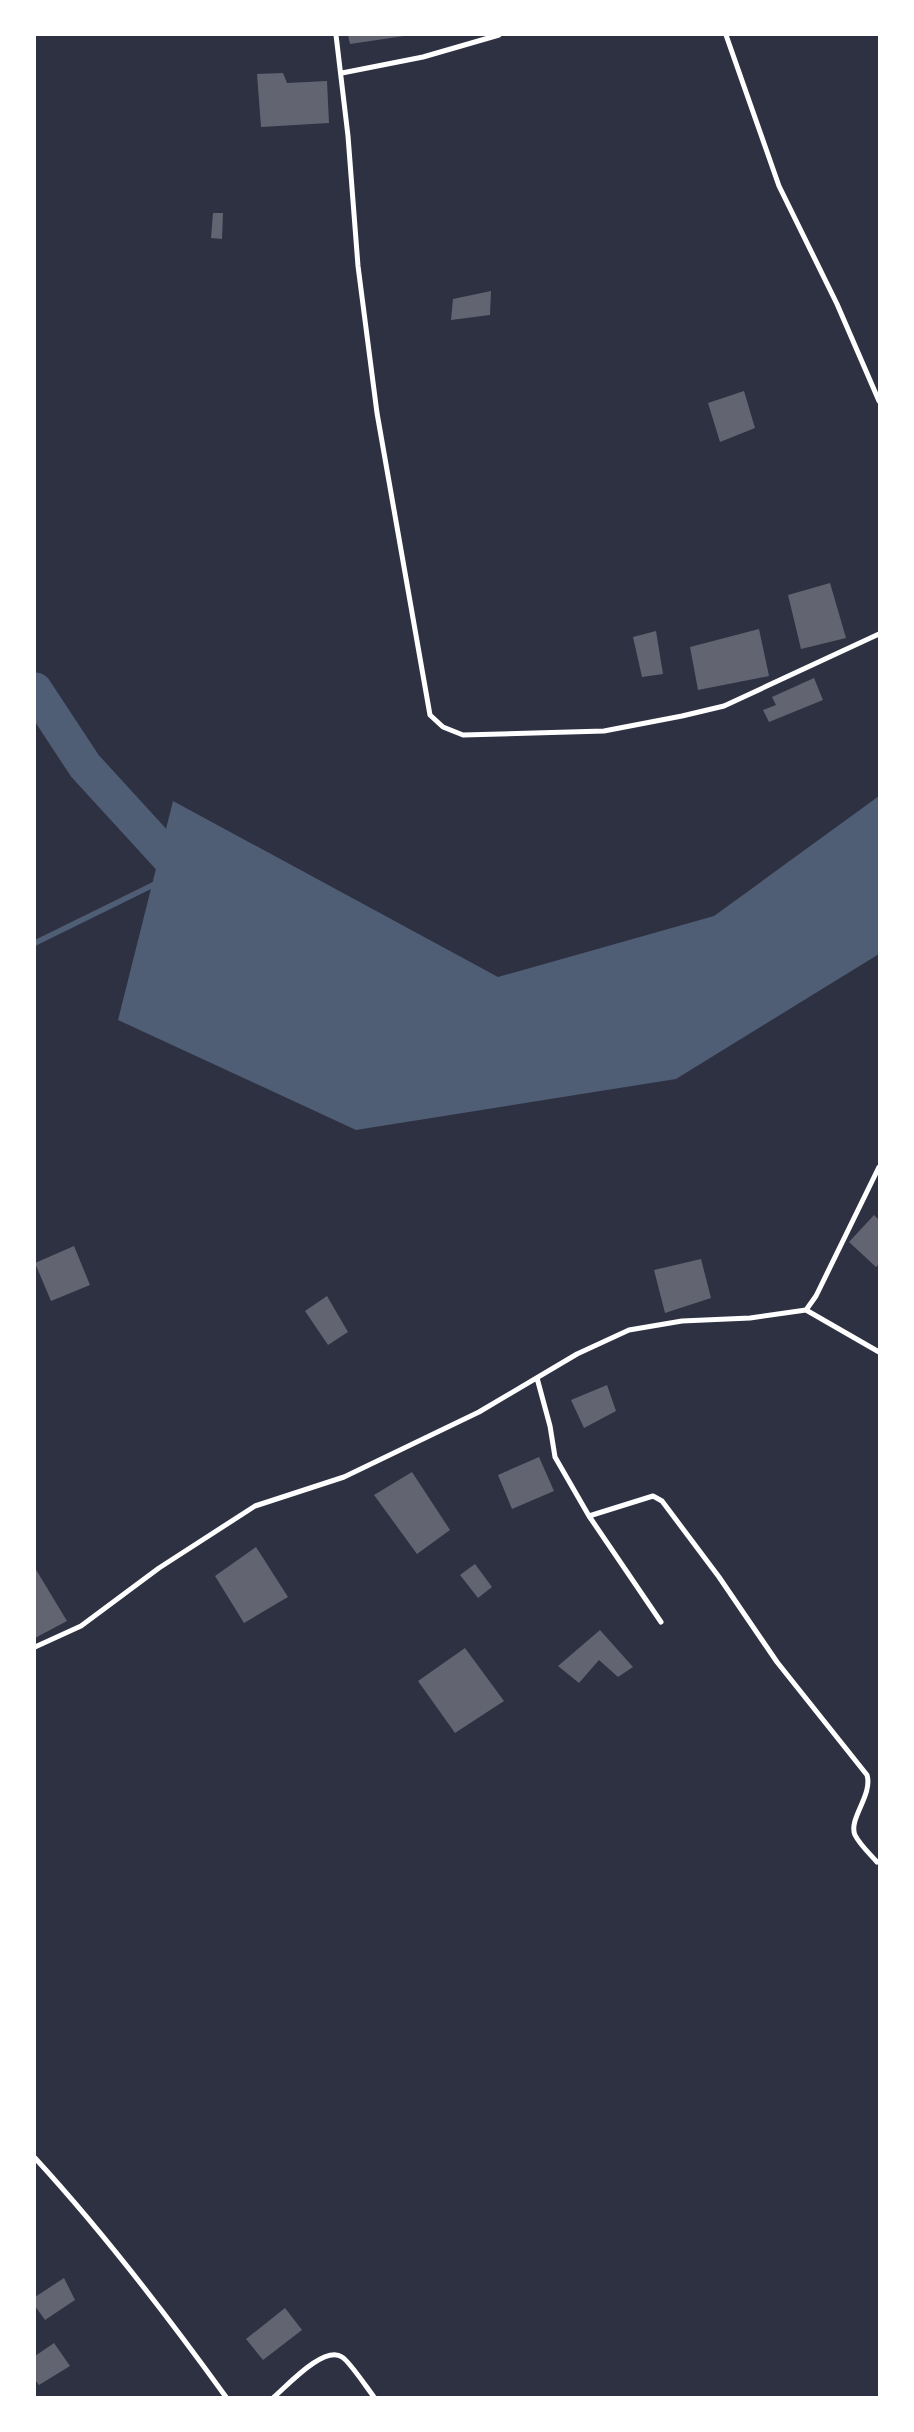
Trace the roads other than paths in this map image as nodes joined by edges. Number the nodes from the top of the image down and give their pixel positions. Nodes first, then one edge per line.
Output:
1 (336, 35) edge
2 (499, 35) edge
3 (726, 35) edge
4 (342, 73) junction
5 (879, 401) edge
6 (879, 634) edge
7 (879, 1167) edge
8 (806, 1310) junction
9 (879, 1352) edge
10 (537, 1378) junction
11 (588, 1516) junction
12 (661, 1622) dead end
13 (35, 1647) edge
14 (877, 1862) dead end
15 (35, 2158) edge
16 (226, 2397) edge
17 (274, 2397) edge
18 (374, 2397) edge

1 - 4 street
2 - 4 street
3 - 5 street
4 - 6 street
7 - 8 street
8 - 9 street
8 - 10 street
10 - 11 street
10 - 13 street
11 - 12 street
11 - 14 street
15 - 16 street
17 - 18 street

